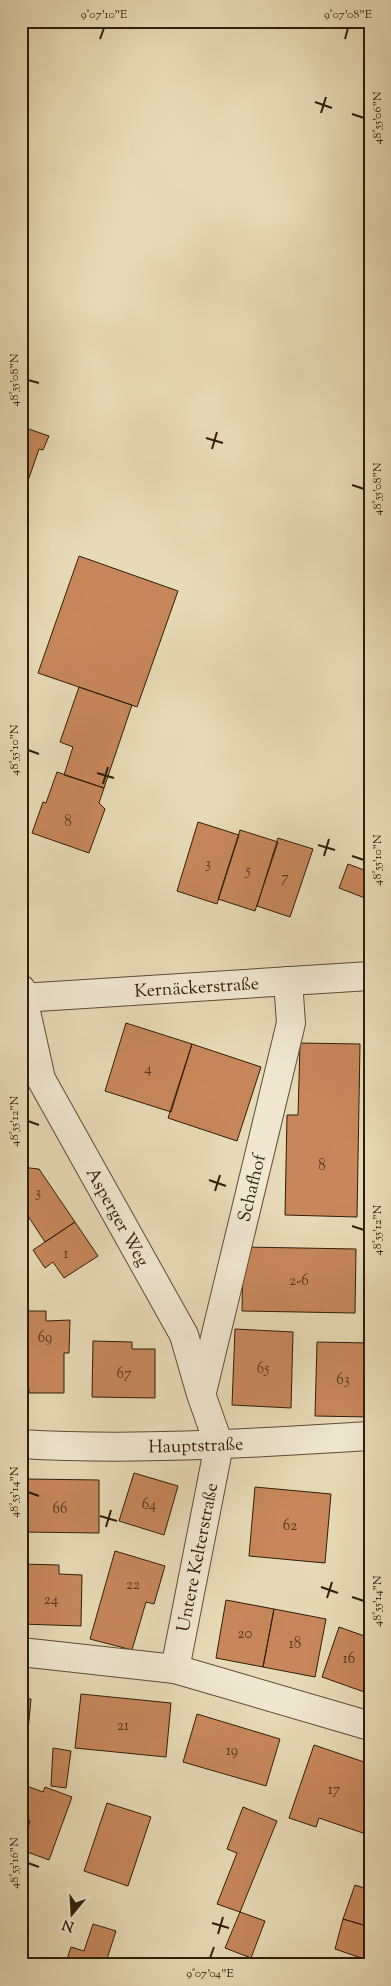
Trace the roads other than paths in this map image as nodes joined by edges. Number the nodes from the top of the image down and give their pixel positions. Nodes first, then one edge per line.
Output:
1 (370, 976) edge
2 (288, 982) junction
3 (22, 995) edge
4 (201, 1394) junction
5 (370, 1436) edge
6 (21, 1444) edge
7 (219, 1445) junction
8 (21, 1652) edge
9 (175, 1669) junction
10 (370, 1726) edge

1 - 2 street, Kernäckerstraße
2 - 3 street, Kernäckerstraße
2 - 4 street, Schafhof
3 - 4 street, Asperger Weg
4 - 7 street, Asperger Weg
5 - 7 street, Hauptstraße
6 - 7 street, Hauptstraße
7 - 9 street, Untere Kelterstraße
8 - 9 street
9 - 10 street

